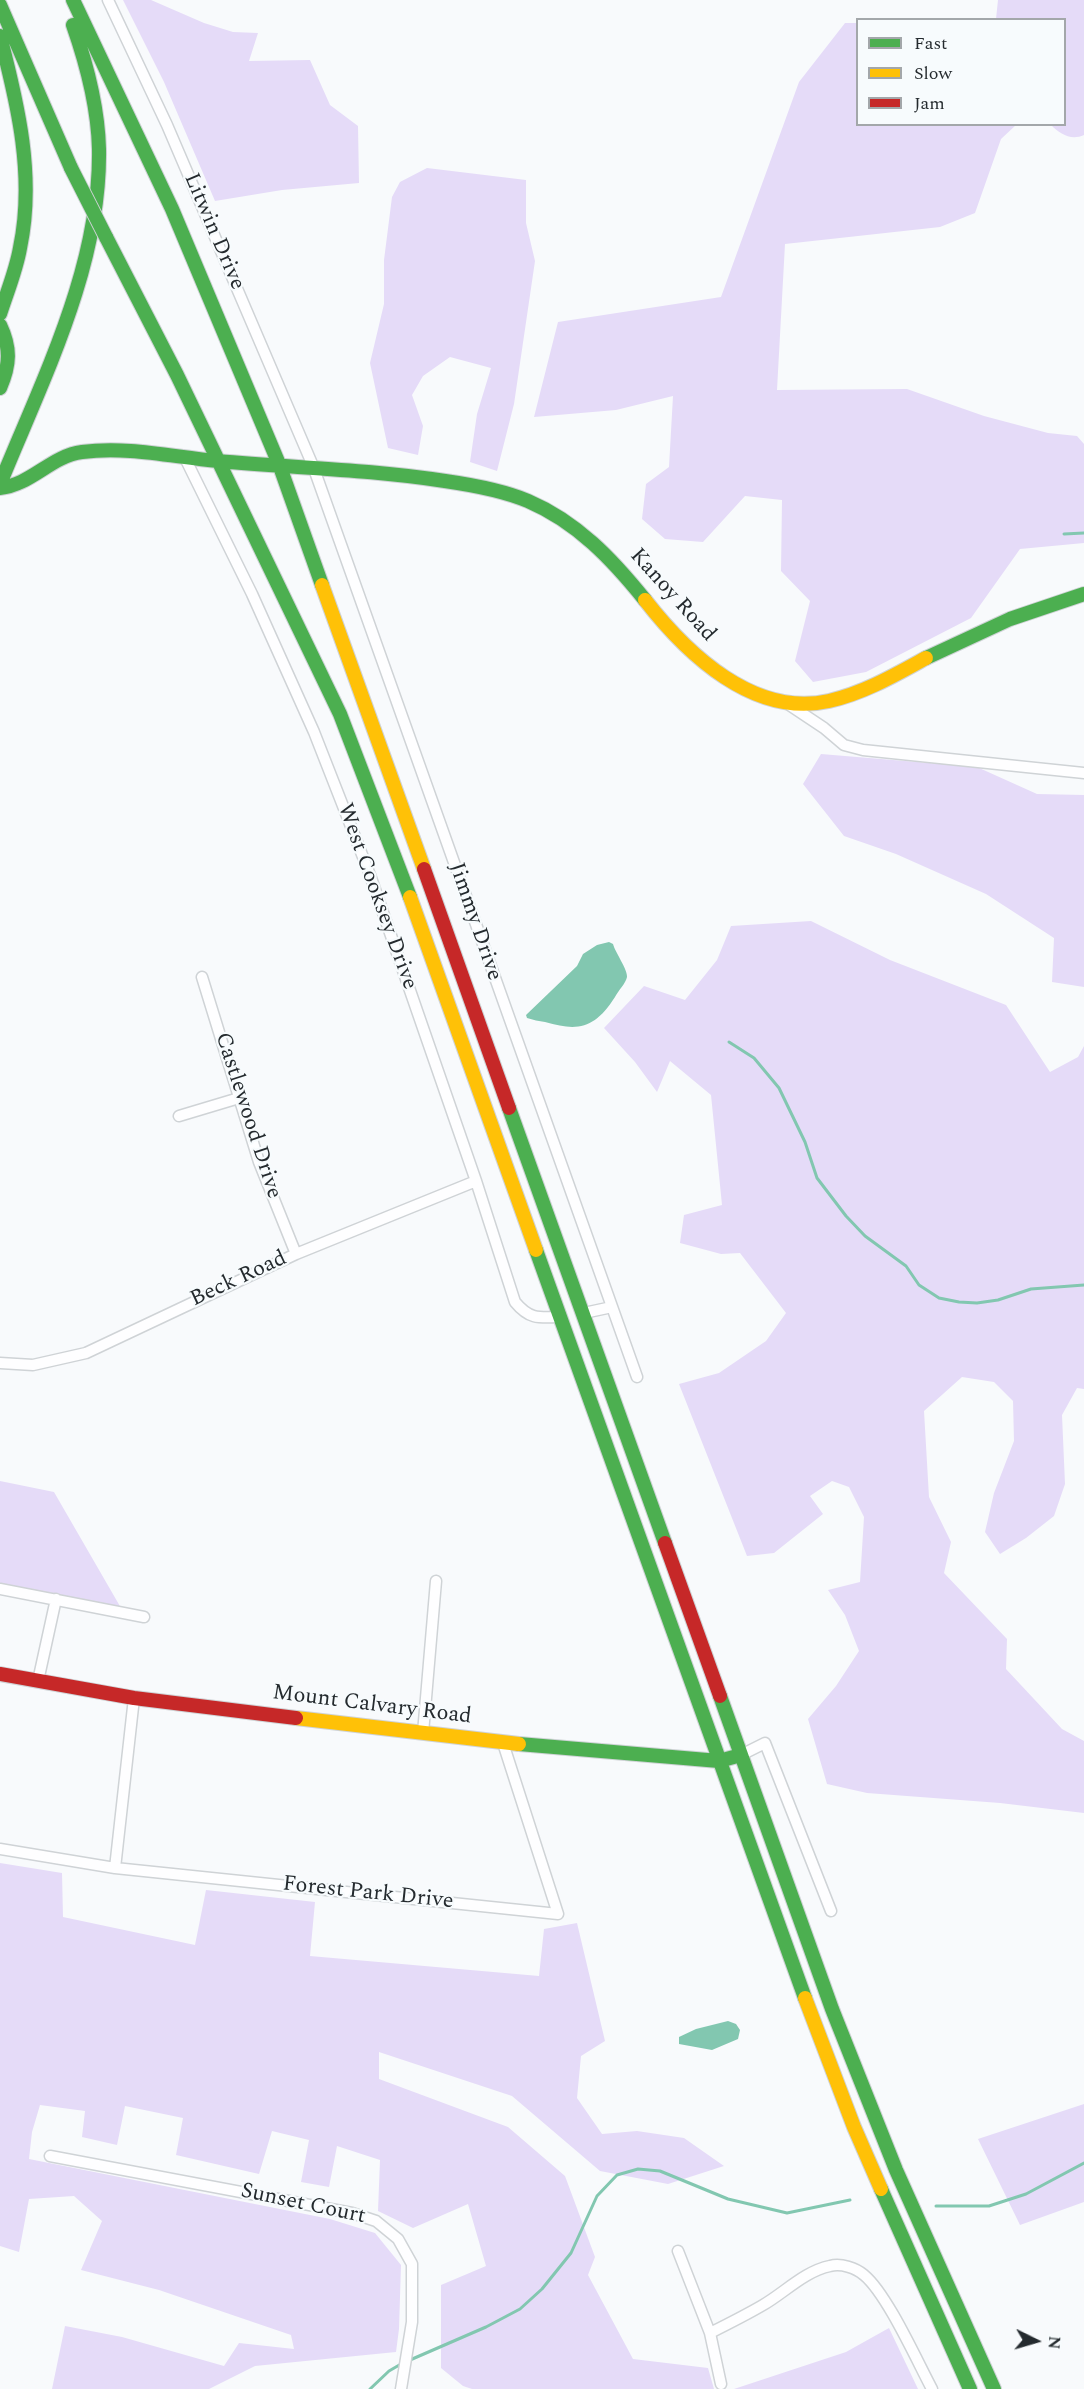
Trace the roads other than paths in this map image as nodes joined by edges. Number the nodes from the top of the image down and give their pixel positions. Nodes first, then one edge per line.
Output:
1 (63, 0) edge
2 (73, 0) edge
3 (108, 0) edge
4 (0, 5) edge
5 (0, 36) edge
6 (0, 314) edge
7 (0, 325) edge
8 (0, 388) edge
9 (185, 458) junction
10 (219, 461) junction
11 (279, 464) junction
12 (313, 466) junction
13 (0, 484) edge
14 (0, 488) edge
15 (1084, 594) edge
16 (787, 704) junction
17 (1084, 773) edge
18 (202, 977) dead end
19 (240, 1098) junction
20 (179, 1116) dead end
21 (476, 1180) junction
22 (296, 1254) junction
23 (612, 1307) junction
24 (584, 1313) junction
25 (559, 1317) junction
26 (0, 1364) edge
27 (637, 1377) dead end
28 (436, 1581) dead end
29 (0, 1589) edge
30 (56, 1599) junction
31 (144, 1617) dead end
32 (0, 1674) edge
33 (38, 1682) junction
34 (134, 1698) junction
35 (423, 1733) junction
36 (503, 1743) junction
37 (741, 1755) junction
38 (719, 1761) junction
39 (0, 1849) edge
40 (115, 1868) junction
41 (831, 1911) dead end
42 (50, 2156) dead end
43 (678, 2251) dead end
44 (710, 2333) junction
45 (721, 2384) dead end
46 (401, 2389) edge
47 (932, 2389) edge
48 (970, 2389) edge
49 (994, 2389) edge

1 - 13 main road
2 - 11 main road
3 - 12 street, Litwin Drive
4 - 10 main road, bridge
5 - 6 main road
7 - 8 main road
9 - 10 main road, Kanoy Road
9 - 14 main road, Kanoy Road
9 - 21 street, West Cooksey Drive
10 - 11 main road, Kanoy Road
10 - 25 main road
11 - 12 main road, Kanoy Road
11 - 24 main road
12 - 16 main road, Kanoy Road
12 - 23 street, Jimmy Drive
15 - 16 main road, Kanoy Road
16 - 17 street
18 - 19 street, Castlewood Drive
19 - 20 street
19 - 22 street, Castlewood Drive
21 - 22 street, Beck Road
21 - 25 street, West Cooksey Drive
22 - 26 street, Beck Road
23 - 24 street
23 - 27 street, Jimmy Drive
24 - 37 main road
25 - 38 main road
28 - 35 street
29 - 30 street
30 - 31 street
30 - 33 street
32 - 33 main road, Mount Calvary Road
33 - 34 main road, Mount Calvary Road
34 - 35 main road, Mount Calvary Road
34 - 40 street
35 - 36 main road, Mount Calvary Road
36 - 38 main road, Mount Calvary Road
36 - 40 street, Forest Park Drive
37 - 38 main road, Mount Calvary Road
37 - 41 street
37 - 49 main road
38 - 48 main road
39 - 40 street, Forest Park Drive
42 - 46 street, Sunset Court
43 - 44 street
44 - 45 street
44 - 47 street

